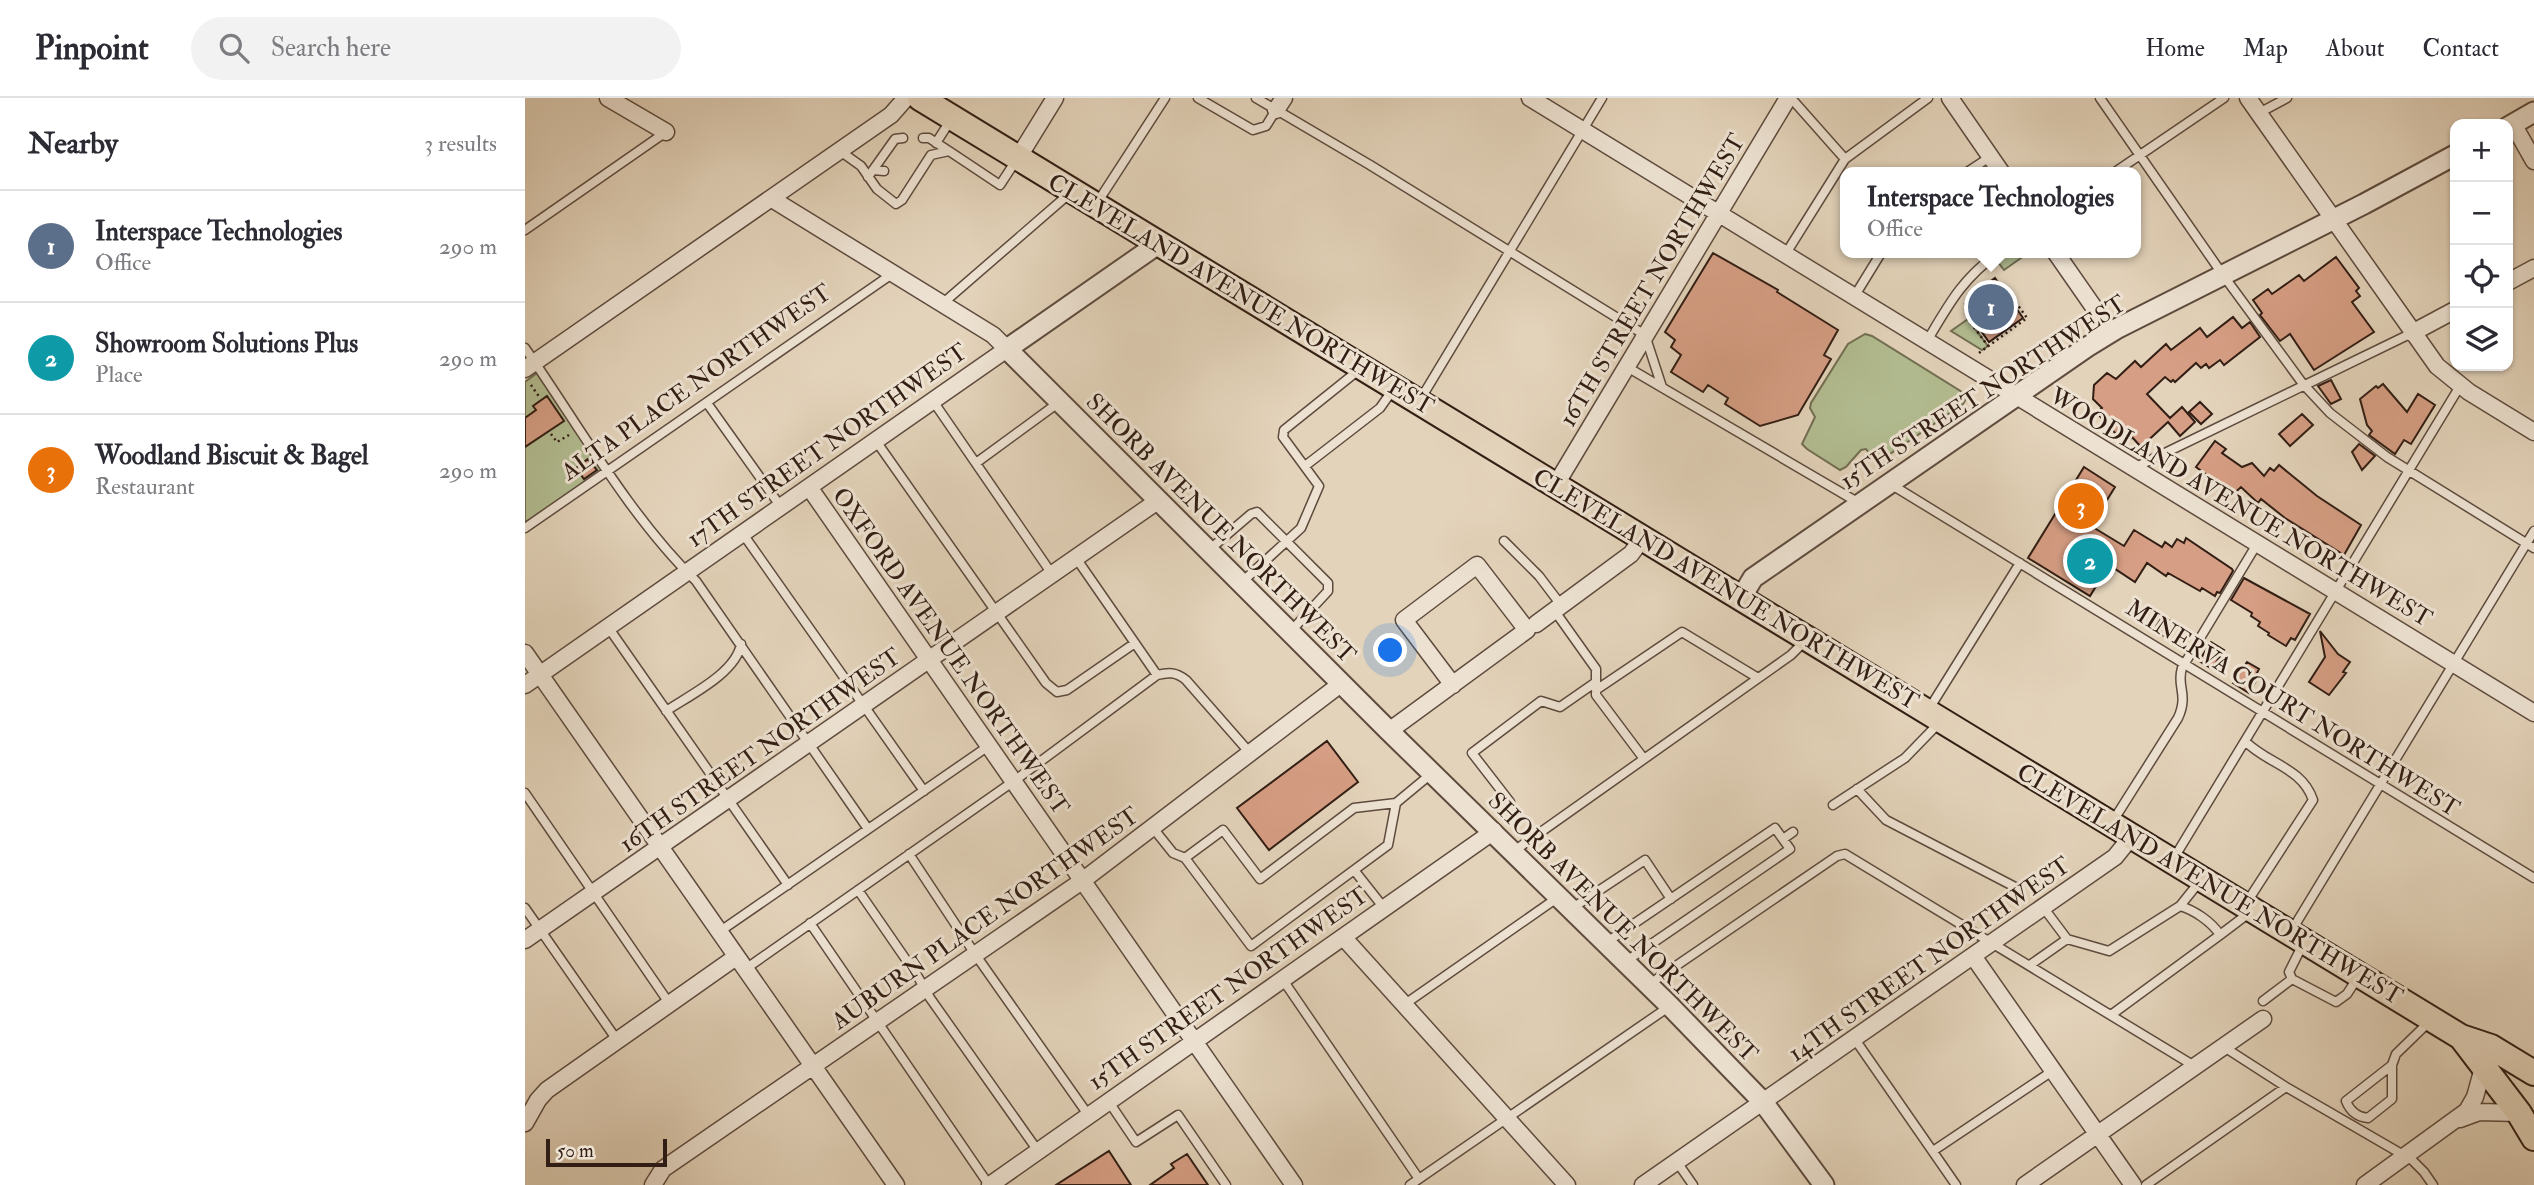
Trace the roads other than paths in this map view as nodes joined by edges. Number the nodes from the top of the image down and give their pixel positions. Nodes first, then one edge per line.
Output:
1 (608, 98) edge
2 (906, 98) edge
3 (921, 98) edge
4 (1055, 98) edge
5 (1165, 98) edge
6 (1198, 98) edge
7 (1256, 98) edge
8 (1530, 98) edge
9 (1602, 98) edge
10 (1790, 98) edge
11 (1929, 98) edge
12 (1950, 98) edge
13 (2100, 98) edge
14 (2224, 98) edge
15 (2248, 98) edge
16 (2287, 98) edge
17 (1280, 104) edge
18 (2534, 112) edge
19 (2259, 113) junction
20 (952, 117) junction
21 (2513, 123) edge
22 (1583, 130) junction
23 (2513, 130) edge
24 (666, 132) joint
25 (904, 138) dead end
26 (923, 138) dead end
27 (936, 142) junction
28 (840, 151) junction
29 (949, 151) junction
30 (920, 154) dead end
31 (931, 155) junction
32 (2140, 156) junction
33 (1990, 157) junction
34 (1018, 158) junction
35 (2450, 158) edge
36 (1845, 159) junction
37 (2534, 161) edge
38 (1975, 167) edge
39 (1997, 167) edge
40 (2123, 167) edge
41 (884, 171) dead end
42 (871, 173) junction
43 (908, 173) dead end
44 (919, 173) junction
45 (1072, 192) junction
46 (772, 199) junction
47 (1095, 206) junction
48 (1718, 213) junction
49 (2334, 219) junction
50 (525, 230) edge
51 (1158, 244) junction
52 (1510, 253) junction
53 (1785, 255) junction
54 (1878, 258) edge
55 (1992, 258) edge
56 (2059, 258) edge
57 (2534, 268) edge
58 (892, 274) junction
59 (2223, 275) junction
60 (2513, 279) edge
61 (1854, 297) junction
62 (942, 304) junction
63 (2450, 313) edge
64 (2111, 332) junction
65 (2412, 333) junction
66 (1645, 335) junction
67 (1927, 341) junction
68 (525, 348) edge
69 (1007, 349) junction
70 (1627, 367) junction
71 (1362, 368) junction
72 (530, 372) edge
73 (2303, 384) junction
74 (2460, 386) junction
75 (1662, 387) junction
76 (1395, 388) junction
77 (2015, 396) junction
78 (933, 401) junction
79 (707, 402) junction
80 (1060, 402) junction
81 (1418, 402) junction
82 (2534, 432) edge
83 (876, 440) junction
84 (976, 463) junction
85 (1305, 466) junction
86 (2133, 468) junction
87 (607, 470) junction
88 (2409, 471) junction
89 (1888, 483) junction
90 (1555, 485) junction
91 (809, 487) junction
92 (1159, 500) junction
93 (1859, 503) junction
94 (781, 507) junction
95 (525, 528) edge
96 (2534, 531) edge
97 (743, 534) junction
98 (1642, 539) junction
99 (1504, 541) dead end
100 (1285, 542) junction
101 (2257, 544) junction
102 (2530, 546) edge
103 (1209, 551) junction
104 (1076, 558) junction
105 (2020, 562) junction
106 (687, 572) junction
107 (1053, 574) junction
108 (1241, 583) junction
109 (2335, 592) junction
110 (1741, 598) junction
111 (1558, 608) junction
112 (996, 613) junction
113 (1531, 627) junction
114 (608, 628) junction
115 (1290, 632) junction
116 (1808, 638) junction
117 (1135, 643) junction
118 (741, 644) junction
119 (525, 653) edge
120 (930, 659) junction
121 (2185, 663) junction
122 (2454, 664) junction
123 (1157, 674) junction
124 (540, 675) junction
125 (1758, 678) junction
126 (1342, 683) junction
127 (525, 685) edge
128 (1453, 685) junction
129 (1596, 686) junction
130 (862, 706) junction
131 (666, 711) junction
132 (2263, 712) junction
133 (2534, 713) edge
134 (1935, 715) junction
135 (1389, 731) junction
136 (2245, 741) junction
137 (809, 743) junction
138 (990, 745) junction
139 (1250, 753) junction
140 (1644, 759) junction
141 (1433, 772) junction
142 (1014, 781) junction
143 (2380, 785) junction
144 (1857, 789) junction
145 (924, 791) junction
146 (525, 793) edge
147 (728, 799) junction
148 (1510, 802) dead end
149 (1396, 803) junction
150 (1833, 805) dead end
151 (1153, 828) junction
152 (868, 829) junction
153 (2122, 830) junction
154 (1494, 831) junction
155 (1793, 832) dead end
156 (1783, 839) junction
157 (660, 847) junction
158 (1514, 851) junction
159 (909, 854) junction
160 (1185, 858) junction
161 (2172, 861) junction
162 (1354, 870) junction
163 (2534, 878) edge
164 (2202, 879) junction
165 (1083, 881) junction
166 (788, 885) junction
167 (2017, 888) dead end
168 (858, 890) junction
169 (594, 893) junction
170 (1671, 899) junction
171 (1565, 903) junction
172 (2180, 906) junction
173 (2043, 907) junction
174 (2249, 907) junction
175 (525, 908) edge
176 (1384, 908) junction
177 (810, 923) junction
178 (540, 930) junction
179 (719, 932) junction
180 (2220, 935) junction
181 (1344, 937) junction
182 (2297, 937) junction
183 (2067, 939) junction
184 (525, 940) edge
185 (1607, 943) junction
186 (1993, 943) junction
187 (975, 954) junction
188 (1973, 956) junction
189 (1625, 962) junction
190 (740, 963) junction
191 (2030, 965) junction
192 (2359, 975) junction
193 (2292, 979) junction
194 (1283, 980) junction
195 (1648, 985) junction
196 (925, 988) junction
197 (2263, 1001) dead end
198 (669, 1003) junction
199 (1405, 1004) junction
200 (1670, 1006) junction
201 (2111, 1015) junction
202 (2263, 1019) dead end
203 (2432, 1019) junction
204 (877, 1022) junction
205 (2461, 1037) junction
206 (1854, 1038) junction
207 (617, 1040) junction
208 (1195, 1042) junction
209 (2224, 1047) junction
210 (2392, 1065) junction
211 (812, 1066) junction
212 (2196, 1067) junction
213 (2483, 1068) junction
214 (2054, 1070) junction
215 (2534, 1073) edge
216 (2286, 1087) junction
217 (1109, 1102) junction
218 (1763, 1102) junction
219 (2519, 1113) junction
220 (1089, 1116) junction
221 (1508, 1118) junction
222 (2457, 1119) junction
223 (525, 1123) edge
224 (2098, 1134) junction
225 (2534, 1138) edge
226 (1038, 1151) junction
227 (1933, 1151) junction
228 (2405, 1157) junction
229 (1676, 1161) junction
230 (1419, 1179) junction
231 (653, 1185) edge
232 (896, 1185) edge
233 (989, 1185) edge
234 (1226, 1185) edge
235 (1294, 1185) edge
236 (1410, 1185) edge
237 (1567, 1185) edge
238 (1643, 1185) edge
239 (1693, 1185) edge
240 (1824, 1185) edge
241 (1956, 1185) edge
242 (2025, 1185) edge
243 (2133, 1185) edge
244 (2146, 1185) edge
245 (2365, 1185) edge
246 (2433, 1185) edge

1 - 24 street
2 - 28 street
3 - 20 main road, CLEVELAND AVENUE NORTHWEST
4 - 34 street
5 - 47 lane
6 - 17 lane
7 - 17 lane
8 - 22 street, WOODLAND AVENUE NORTHWEST
9 - 22 lane
10 - 36 lane
10 - 48 street, 16TH STREET NORTHWEST
11 - 36 lane
12 - 33 street
13 - 32 lane
14 - 32 lane
15 - 19 street
16 - 19 lane
17 - 52 lane
18 - 21 street
19 - 49 street
20 - 27 lane
20 - 34 main road, CLEVELAND AVENUE NORTHWEST
22 - 48 street, WOODLAND AVENUE NORTHWEST
22 - 52 lane
23 - 37 street
24 - 50 lane
25 - 42 lane
26 - 27 lane
27 - 29 lane
28 - 42 lane
28 - 46 street
29 - 31 lane
29 - 34 lane
30 - 31 lane
31 - 44 lane
32 - 40 lane
32 - 59 lane
33 - 38 lane
33 - 39 street
34 - 45 main road, CLEVELAND AVENUE NORTHWEST
35 - 49 street, 15TH STREET NORTHWEST
36 - 53 lane
41 - 42 lane
42 - 44 lane
43 - 44 lane
45 - 47 main road, CLEVELAND AVENUE NORTHWEST
45 - 62 lane
46 - 58 street, SHORB AVENUE NORTHWEST
46 - 72 street
47 - 51 main road, CLEVELAND AVENUE NORTHWEST
48 - 53 street, WOODLAND AVENUE NORTHWEST
48 - 66 street, 16TH STREET NORTHWEST
49 - 59 street, 15TH STREET NORTHWEST
49 - 65 street
51 - 69 street, 17TH STREET NORTHWEST
51 - 71 main road, CLEVELAND AVENUE NORTHWEST
52 - 66 lane
52 - 81 lane
53 - 61 street, WOODLAND AVENUE NORTHWEST
54 - 61 lane
55 - 67 lane
56 - 64 street
57 - 60 street
58 - 62 street, SHORB AVENUE NORTHWEST
58 - 79 lane, ALTA PLACE NORTHWEST
59 - 64 street, 15TH STREET NORTHWEST
59 - 73 lane
61 - 67 street, WOODLAND AVENUE NORTHWEST
62 - 69 street, SHORB AVENUE NORTHWEST
63 - 65 street
64 - 77 street, 15TH STREET NORTHWEST
65 - 73 lane
65 - 74 street
66 - 70 street, 16TH STREET NORTHWEST
66 - 75 lane
67 - 77 street, WOODLAND AVENUE NORTHWEST
68 - 72 lane
69 - 78 street, 17TH STREET NORTHWEST
69 - 80 street, SHORB AVENUE NORTHWEST
70 - 75 lane
70 - 90 street, 16TH STREET NORTHWEST
71 - 76 main road, CLEVELAND AVENUE NORTHWEST
71 - 85 lane
72 - 87 lane
73 - 86 lane
73 - 88 lane
74 - 82 street
74 - 88 lane
75 - 93 lane
76 - 81 main road, CLEVELAND AVENUE NORTHWEST
76 - 85 lane
77 - 86 street, WOODLAND AVENUE NORTHWEST
77 - 89 street, 15TH STREET NORTHWEST
78 - 83 street, 17TH STREET NORTHWEST
78 - 84 lane
79 - 87 lane, ALTA PLACE NORTHWEST
79 - 94 lane
80 - 84 lane
80 - 92 street, SHORB AVENUE NORTHWEST
81 - 90 main road, CLEVELAND AVENUE NORTHWEST
83 - 91 street, 17TH STREET NORTHWEST
83 - 112 lane
84 - 107 lane
85 - 100 lane
86 - 101 street, WOODLAND AVENUE NORTHWEST
87 - 95 lane, ALTA PLACE NORTHWEST
87 - 106 lane
88 - 102 lane
88 - 109 lane
89 - 93 street, 15TH STREET NORTHWEST
89 - 105 lane, MINERVA COURT NORTHWEST
90 - 98 main road, CLEVELAND AVENUE NORTHWEST
91 - 94 street, 17TH STREET NORTHWEST
91 - 120 street, OXFORD AVENUE NORTHWEST
92 - 103 street, SHORB AVENUE NORTHWEST
92 - 104 street, 16TH STREET NORTHWEST
93 - 110 street, 15TH STREET NORTHWEST
94 - 97 street, 17TH STREET NORTHWEST
96 - 102 lane
97 - 106 street, 17TH STREET NORTHWEST
97 - 130 lane
98 - 110 main road, CLEVELAND AVENUE NORTHWEST
98 - 111 street
99 - 111 lane
100 - 103 lane
100 - 108 lane
100 - 115 lane
101 - 109 street, WOODLAND AVENUE NORTHWEST
101 - 121 lane
102 - 122 lane
103 - 108 street, SHORB AVENUE NORTHWEST
104 - 107 street, 16TH STREET NORTHWEST
104 - 117 lane
105 - 121 lane, MINERVA COURT NORTHWEST
105 - 134 lane
106 - 114 street, 17TH STREET NORTHWEST
106 - 118 lane
107 - 112 street, 16TH STREET NORTHWEST
108 - 115 street, SHORB AVENUE NORTHWEST
109 - 122 street, WOODLAND AVENUE NORTHWEST
109 - 132 lane
110 - 116 main road, CLEVELAND AVENUE NORTHWEST
111 - 113 street
111 - 129 lane
112 - 117 lane
112 - 120 street, 16TH STREET NORTHWEST
113 - 128 street
113 - 128 street
114 - 124 street, 17TH STREET NORTHWEST
114 - 131 lane
115 - 126 street, SHORB AVENUE NORTHWEST
116 - 125 lane
116 - 134 main road, CLEVELAND AVENUE NORTHWEST
117 - 123 lane
118 - 131 lane
118 - 137 lane
119 - 124 street
120 - 130 street, 16TH STREET NORTHWEST
120 - 138 street, OXFORD AVENUE NORTHWEST
121 - 132 lane, MINERVA COURT NORTHWEST
121 - 153 lane
122 - 133 street, WOODLAND AVENUE NORTHWEST
122 - 143 lane
123 - 139 lane
123 - 142 lane
124 - 127 street, 17TH STREET NORTHWEST
124 - 157 street
125 - 129 lane
125 - 140 lane
126 - 135 street, SHORB AVENUE NORTHWEST
126 - 139 street, AUBURN PLACE NORTHWEST
128 - 135 street
129 - 140 lane
129 - 148 lane
130 - 137 street, 16TH STREET NORTHWEST
130 - 145 lane
131 - 147 lane
132 - 136 lane
132 - 143 lane, MINERVA COURT NORTHWEST
134 - 144 lane
134 - 153 main road, CLEVELAND AVENUE NORTHWEST
135 - 141 street, SHORB AVENUE NORTHWEST
136 - 161 lane
136 - 174 lane
137 - 147 street, 16TH STREET NORTHWEST
137 - 152 lane
138 - 142 street, OXFORD AVENUE NORTHWEST
138 - 145 lane
139 - 151 street, AUBURN PLACE NORTHWEST
140 - 158 lane
141 - 149 lane
141 - 154 street, SHORB AVENUE NORTHWEST
142 - 159 lane
142 - 165 street, OXFORD AVENUE NORTHWEST
143 - 163 lane, MINERVA COURT NORTHWEST
143 - 182 lane
144 - 150 lane
144 - 167 lane
145 - 152 lane
146 - 169 lane
147 - 157 street, 16TH STREET NORTHWEST
147 - 166 lane
149 - 160 lane
149 - 162 lane
151 - 160 lane
151 - 165 street, AUBURN PLACE NORTHWEST
152 - 166 lane
153 - 161 main road, CLEVELAND AVENUE NORTHWEST
153 - 173 street, 14TH STREET NORTHWEST
154 - 158 street, SHORB AVENUE NORTHWEST
154 - 176 street, 15TH STREET NORTHWEST
155 - 156 lane
156 - 170 lane
156 - 189 lane
157 - 169 street, 16TH STREET NORTHWEST
157 - 179 street
158 - 171 street, SHORB AVENUE NORTHWEST
159 - 168 lane
159 - 187 lane
160 - 162 lane
161 - 164 main road, CLEVELAND AVENUE NORTHWEST
162 - 176 lane
164 - 172 lane
164 - 174 main road, CLEVELAND AVENUE NORTHWEST
165 - 187 street, AUBURN PLACE NORTHWEST
165 - 208 street, OXFORD AVENUE NORTHWEST
166 - 179 lane
168 - 177 lane
168 - 196 lane
169 - 178 street, 16TH STREET NORTHWEST
169 - 198 lane
170 - 171 lane
170 - 185 lane
171 - 185 street, SHORB AVENUE NORTHWEST
171 - 199 lane
172 - 180 lane
172 - 183 lane
173 - 183 lane
173 - 186 street, 14TH STREET NORTHWEST
174 - 180 lane
174 - 182 main road, CLEVELAND AVENUE NORTHWEST
175 - 178 lane
176 - 181 street, 15TH STREET NORTHWEST
177 - 190 lane
177 - 204 lane
178 - 184 street, 16TH STREET NORTHWEST
178 - 207 lane
179 - 190 street
180 - 201 lane
181 - 194 street, 15TH STREET NORTHWEST
181 - 199 street
182 - 192 main road, CLEVELAND AVENUE NORTHWEST
182 - 193 lane
183 - 191 lane
185 - 189 street, SHORB AVENUE NORTHWEST
186 - 188 street, 14TH STREET NORTHWEST
186 - 191 lane
186 - 195 lane
187 - 196 street, AUBURN PLACE NORTHWEST
187 - 220 lane
188 - 206 street, 14TH STREET NORTHWEST
188 - 214 street
189 - 195 street, SHORB AVENUE NORTHWEST
190 - 198 street
190 - 211 street
191 - 201 lane
192 - 193 lane
192 - 203 main road, CLEVELAND AVENUE NORTHWEST
193 - 197 lane
194 - 208 street, 15TH STREET NORTHWEST
194 - 230 lane
195 - 200 street, SHORB AVENUE NORTHWEST
196 - 204 street, AUBURN PLACE NORTHWEST
196 - 226 lane
198 - 207 street
199 - 221 street
200 - 218 street, SHORB AVENUE NORTHWEST
200 - 221 lane
201 - 212 lane
202 - 209 street
203 - 205 main road, CLEVELAND AVENUE NORTHWEST
203 - 210 lane
204 - 211 street, AUBURN PLACE NORTHWEST
204 - 233 lane
205 - 213 main road
205 - 215 main road, CLEVELAND AVENUE NORTHWEST
206 - 218 street, 14TH STREET NORTHWEST
206 - 227 lane
207 - 223 street
208 - 217 street, 15TH STREET NORTHWEST
208 - 235 street, OXFORD AVENUE NORTHWEST
209 - 212 street
209 - 216 lane
210 - 210 lane
211 - 231 street, AUBURN PLACE NORTHWEST
211 - 232 street
212 - 224 street
213 - 219 main road
213 - 222 street
214 - 224 street
214 - 227 lane
216 - 228 lane
216 - 244 lane
217 - 220 street, 15TH STREET NORTHWEST
217 - 234 lane
218 - 229 street, 14TH STREET NORTHWEST
218 - 240 street, SHORB AVENUE NORTHWEST
219 - 222 street
219 - 225 main road
220 - 226 street, 15TH STREET NORTHWEST
221 - 230 lane
221 - 237 street
222 - 228 street
224 - 242 street
224 - 243 street
226 - 233 street, 15TH STREET NORTHWEST
227 - 241 lane
228 - 245 street
228 - 246 lane
229 - 238 street, 14TH STREET NORTHWEST
229 - 239 lane
230 - 236 lane

